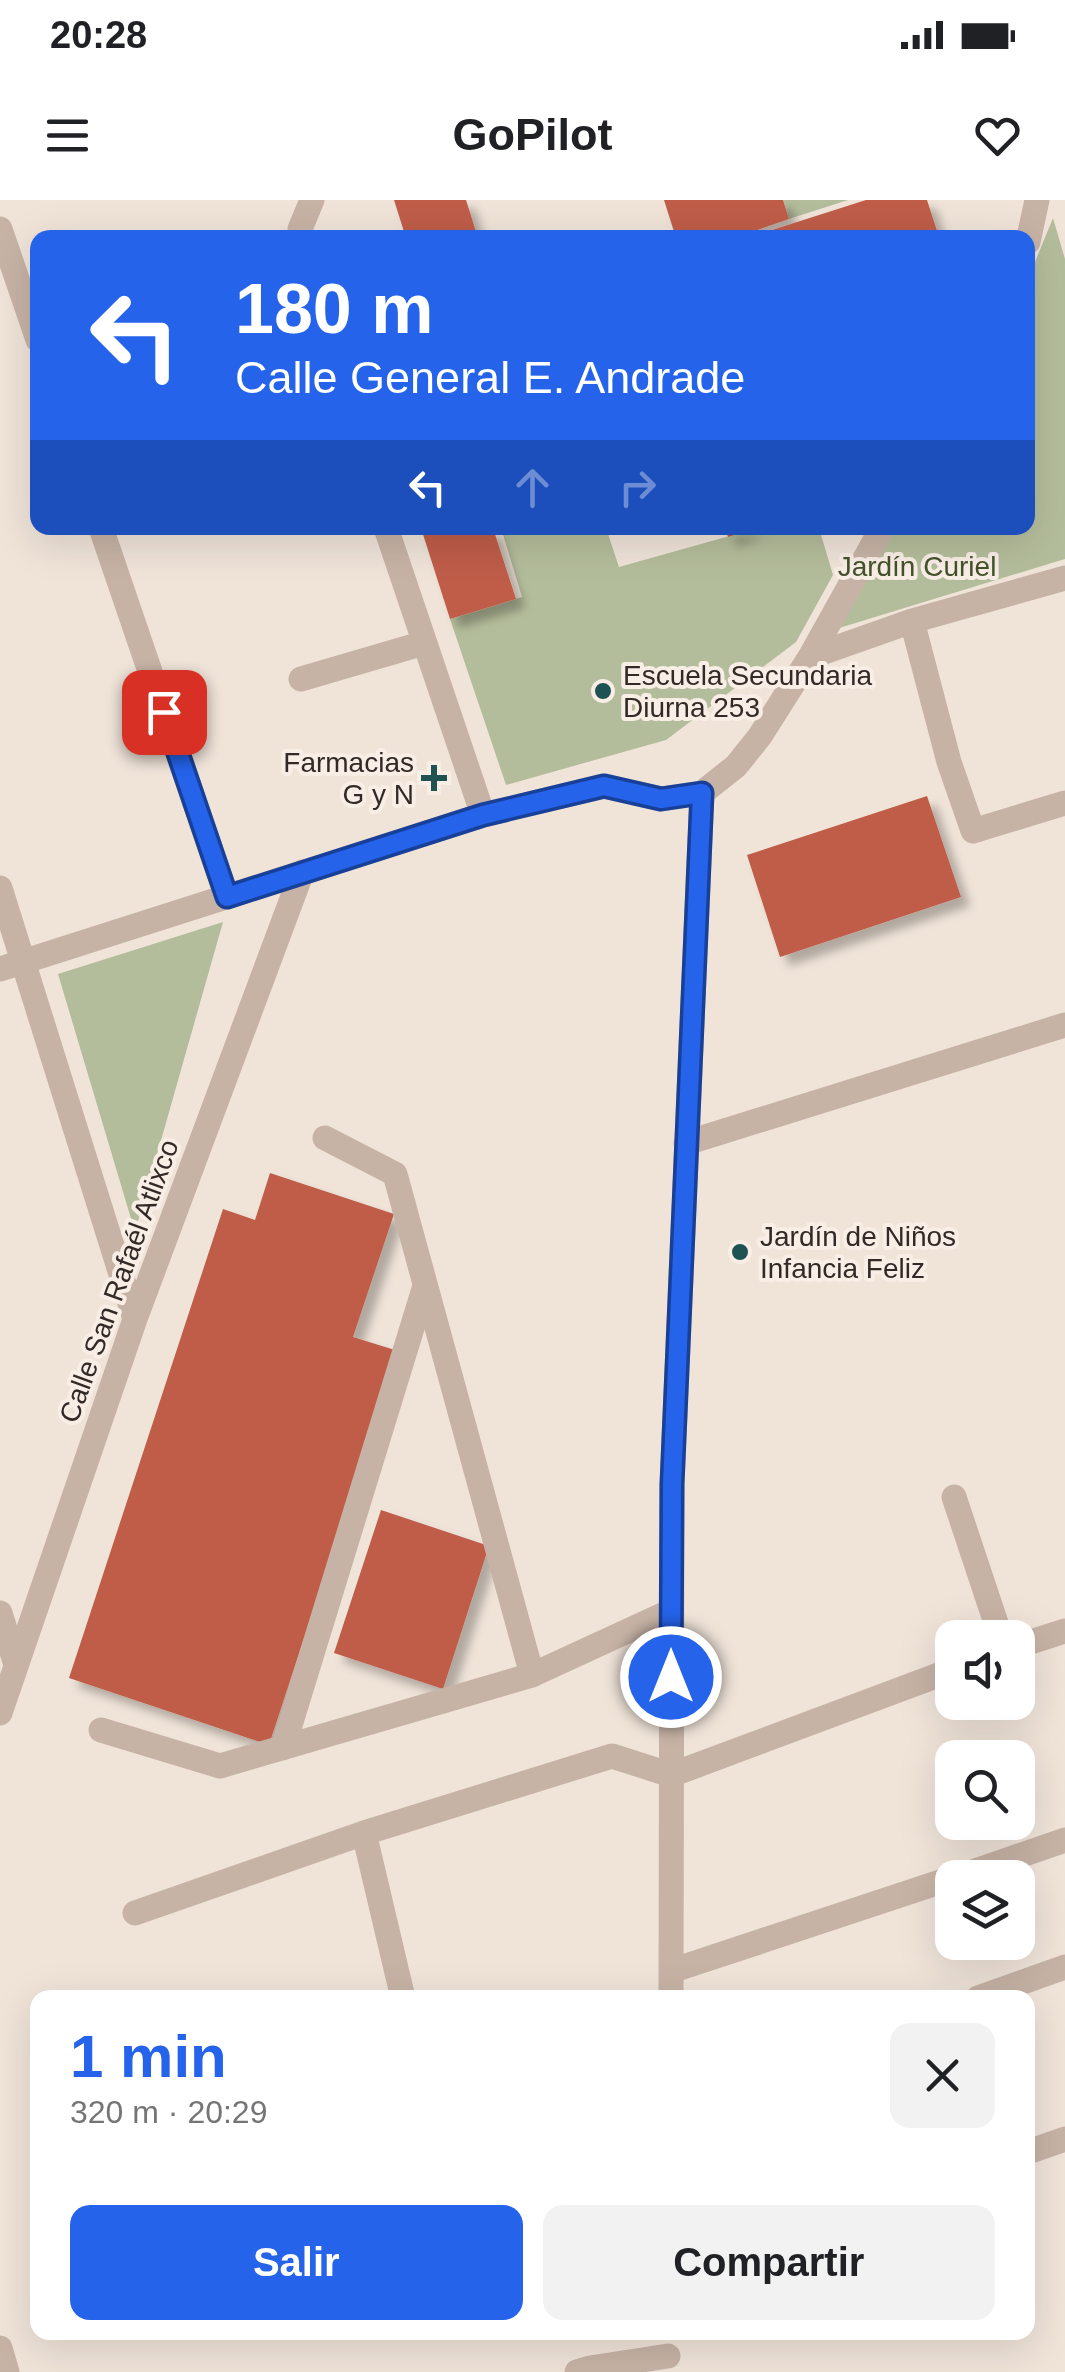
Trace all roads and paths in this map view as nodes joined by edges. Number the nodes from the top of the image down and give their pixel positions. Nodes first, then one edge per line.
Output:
1 (312, 200) edge
2 (1037, 200) edge
3 (0, 230) edge
4 (302, 230) edge
5 (1031, 230) edge
6 (30, 317) edge
7 (103, 535) edge
8 (388, 535) edge
9 (878, 535) edge
10 (1065, 578) edge
11 (912, 621) junction
12 (424, 643) junction
13 (810, 656) junction
14 (301, 680) dead end
15 (702, 793) junction
16 (1059, 805) edge
17 (483, 815) junction
18 (302, 872) junction
19 (0, 888) edge
20 (227, 897) junction
21 (11, 966) edge
22 (1065, 1025) edge
23 (326, 1138) dead end
24 (686, 1143) junction
25 (424, 1287) junction
26 (135, 1319) junction
27 (954, 1497) dead end
28 (671, 1612) junction
29 (0, 1613) edge
30 (995, 1620) edge
31 (1065, 1631) edge
32 (1035, 1641) edge
33 (16, 1666) junction
34 (532, 1675) junction
35 (935, 1676) edge
36 (0, 1713) edge
37 (101, 1730) dead end
38 (284, 1748) junction
39 (671, 1775) junction
40 (364, 1833) junction
41 (1065, 1840) edge
42 (1007, 1860) edge
43 (935, 1885) edge
44 (135, 1913) dead end
45 (1065, 1968) edge
46 (671, 1984) edge
47 (402, 1990) edge
48 (1001, 1990) edge
49 (1065, 2140) edge
50 (1035, 2150) edge
51 (0, 2348) edge
52 (668, 2353) edge
53 (6, 2372) edge
54 (577, 2372) edge

1 - 4 street
2 - 5 street
3 - 6 street
7 - 20 street
8 - 12 street
9 - 13 street
10 - 11 street
11 - 13 street
11 - 16 street
12 - 14 street
12 - 17 street
13 - 15 street
15 - 17 street
15 - 24 street
17 - 18 street
18 - 20 street
18 - 26 street, Calle San Rafaél Atlixco
19 - 21 street
20 - 21 street
21 - 26 street
22 - 24 street
23 - 25 street
24 - 28 street
25 - 34 street
25 - 38 street
26 - 33 street, Calle San Rafaél Atlixco
27 - 30 street
28 - 34 street
28 - 39 street
29 - 33 street
31 - 32 street
33 - 36 street, Calle San Rafaél Atlixco
34 - 38 street
35 - 39 street
37 - 38 street
39 - 40 street
39 - 46 street
40 - 44 street
40 - 47 street
41 - 42 street
43 - 46 street
45 - 48 street
49 - 50 street
51 - 53 street
52 - 54 street

